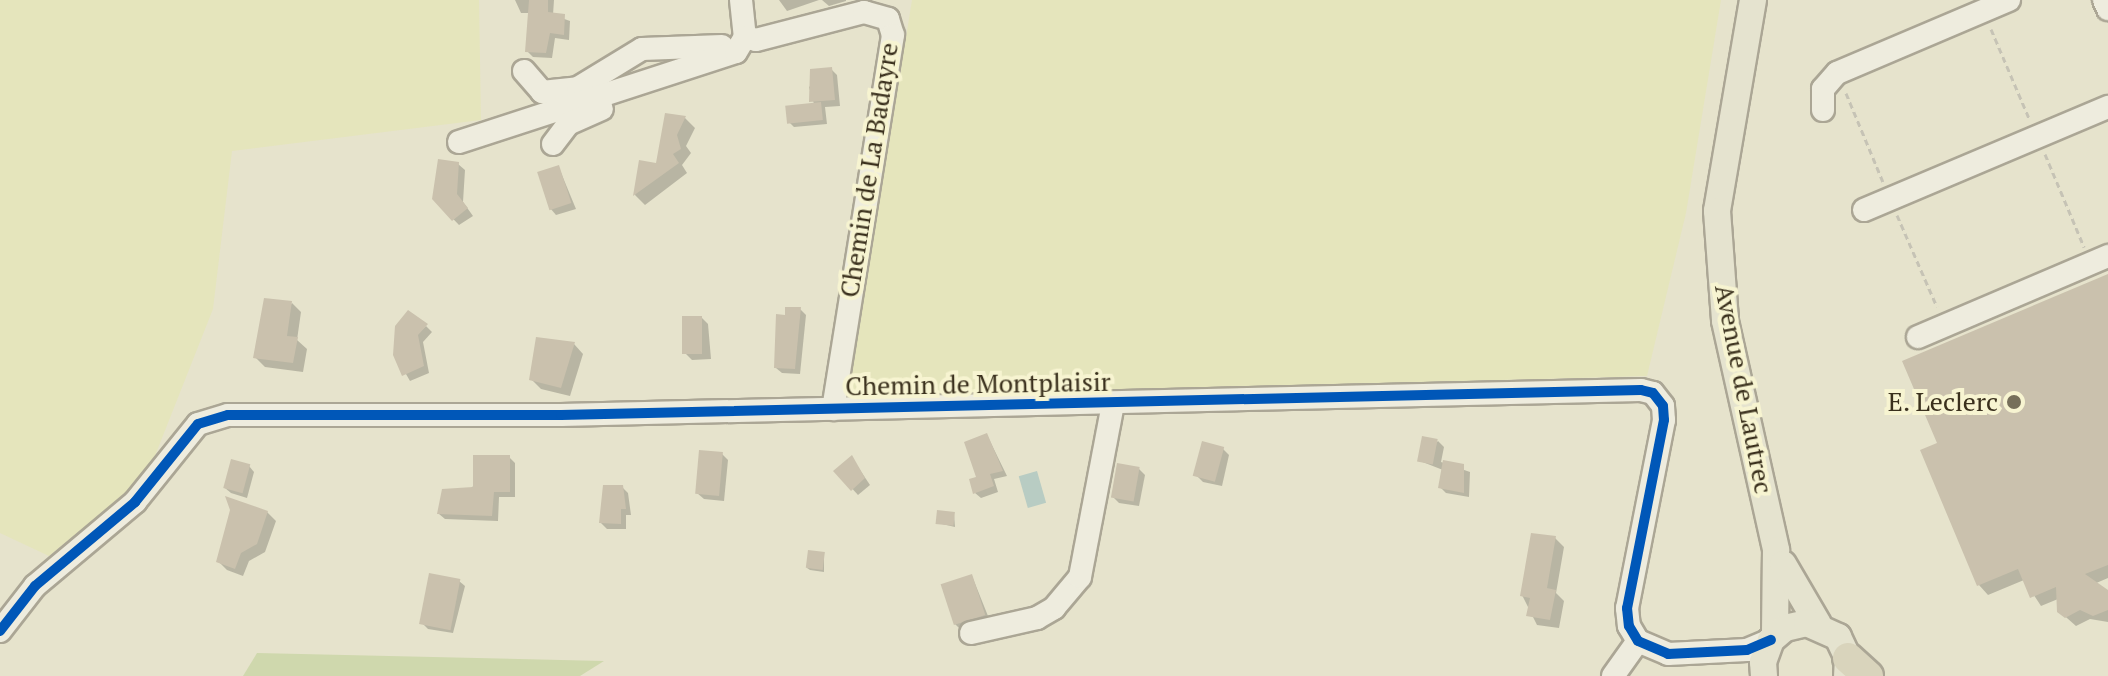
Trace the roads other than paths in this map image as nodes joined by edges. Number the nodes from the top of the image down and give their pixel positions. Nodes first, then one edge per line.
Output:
1 (741, 0) edge
2 (1753, 0) edge
3 (2009, 0) edge
4 (2104, 0) edge
5 (2108, 9) edge
6 (745, 37) junction
7 (524, 71) dead end
8 (635, 85) junction
9 (2108, 107) edge
10 (1823, 110) dead end
11 (459, 142) dead end
12 (553, 144) dead end
13 (1864, 210) dead end
14 (2108, 256) edge
15 (1918, 337) dead end
16 (1113, 404) junction
17 (833, 409) junction
18 (1776, 550) junction
19 (1818, 624) junction
20 (0, 631) edge
21 (971, 633) dead end
22 (1773, 638) junction
23 (1638, 641) junction
24 (1733, 651) junction
25 (1855, 670) edge
26 (1764, 675) edge
27 (1613, 676) edge

1 - 6 street
2 - 18 main road, Avenue de Lautrec
3 - 10 street
4 - 5 street
6 - 7 street
6 - 8 street
6 - 17 street, Chemin de La Badayre
8 - 11 street
8 - 12 street
9 - 13 street
14 - 15 street
16 - 17 street, Chemin de Montplaisir
16 - 21 street
16 - 23 street, Chemin de Montplaisir
17 - 20 street, Chemin de Montplaisir
18 - 19 main road
18 - 22 main road, Avenue de Lautrec
19 - 22 main road
19 - 25 main road
22 - 24 street
22 - 26 main road, Avenue de Lautrec
23 - 24 street
23 - 27 street
24 - 26 street

